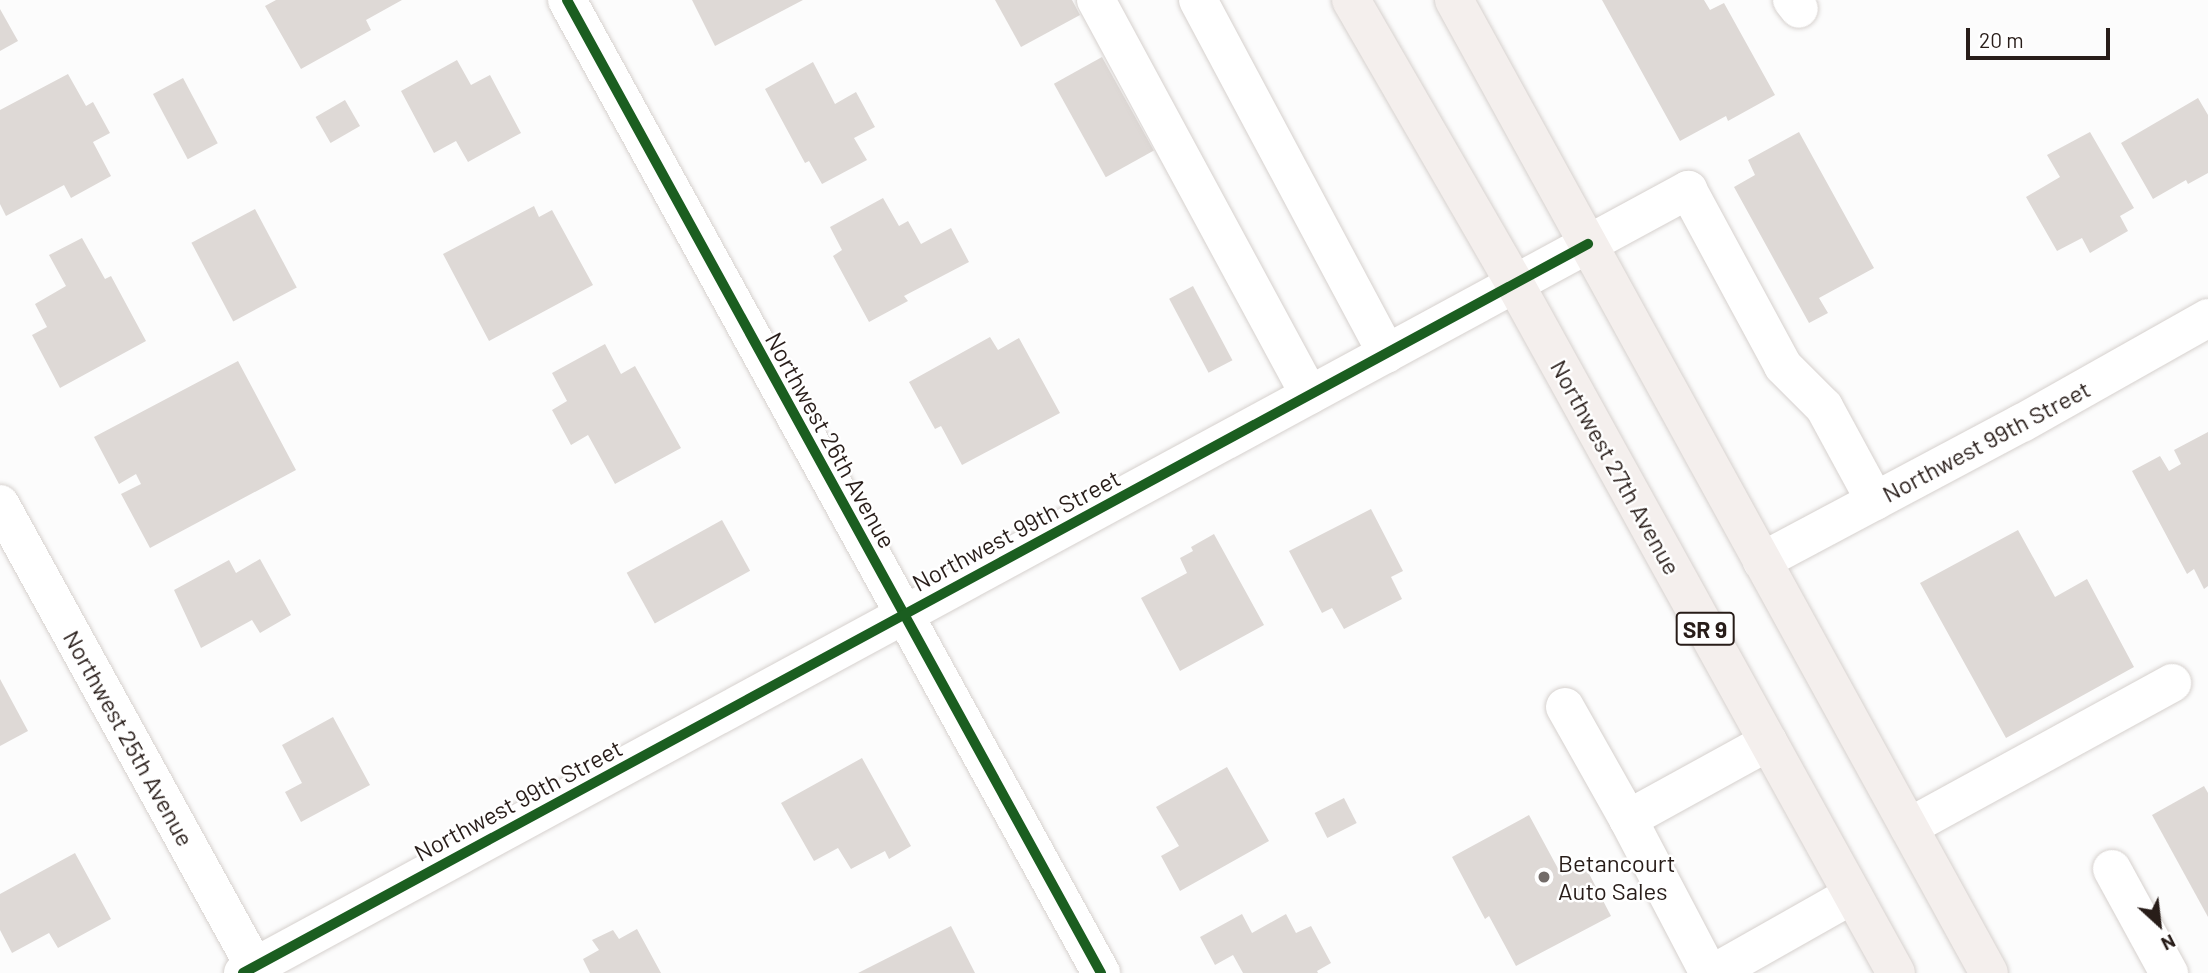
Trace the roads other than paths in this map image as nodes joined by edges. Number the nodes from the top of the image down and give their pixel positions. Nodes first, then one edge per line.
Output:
1 (567, 0) edge
2 (1096, 0) edge
3 (1198, 0) edge
4 (1351, 0) edge
5 (1454, 0) edge
6 (1588, 244) junction
7 (1515, 284) junction
8 (2208, 318) edge
9 (1387, 354) junction
10 (1310, 395) junction
11 (1875, 501) junction
12 (0, 504) edge
13 (1762, 561) junction
14 (903, 616) junction
15 (2172, 683) dead end
16 (1565, 707) dead end
17 (1768, 742) junction
18 (1628, 819) junction
19 (1909, 827) junction
20 (2112, 869) dead end
21 (1852, 895) junction
22 (252, 971) edge
23 (1101, 973) edge
24 (1712, 973) edge
25 (1896, 973) edge
26 (1989, 973) edge
27 (2169, 973) edge

1 - 14 street, Northwest 26th Avenue
2 - 10 street
3 - 9 street
4 - 7 main road, Northwest 27th Avenue / SR 9
5 - 6 main road
6 - 7 street, Northwest 99th Street
6 - 11 street, Northwest 99th Street
6 - 13 main road
7 - 9 street, Northwest 99th Street
7 - 17 main road, Northwest 27th Avenue / SR 9
8 - 11 street, Northwest 99th Street
9 - 10 street, Northwest 99th Street
10 - 14 street, Northwest 99th Street
11 - 13 street, Northwest 99th Street
12 - 22 street, Northwest 25th Avenue
13 - 19 main road
14 - 22 street, Northwest 99th Street
14 - 23 street, Northwest 26th Avenue
15 - 19 street
16 - 18 street
17 - 18 street
17 - 21 main road, Northwest 27th Avenue / SR 9
18 - 24 street
19 - 26 main road
20 - 27 street
21 - 24 street
21 - 25 main road, Northwest 27th Avenue / SR 9

